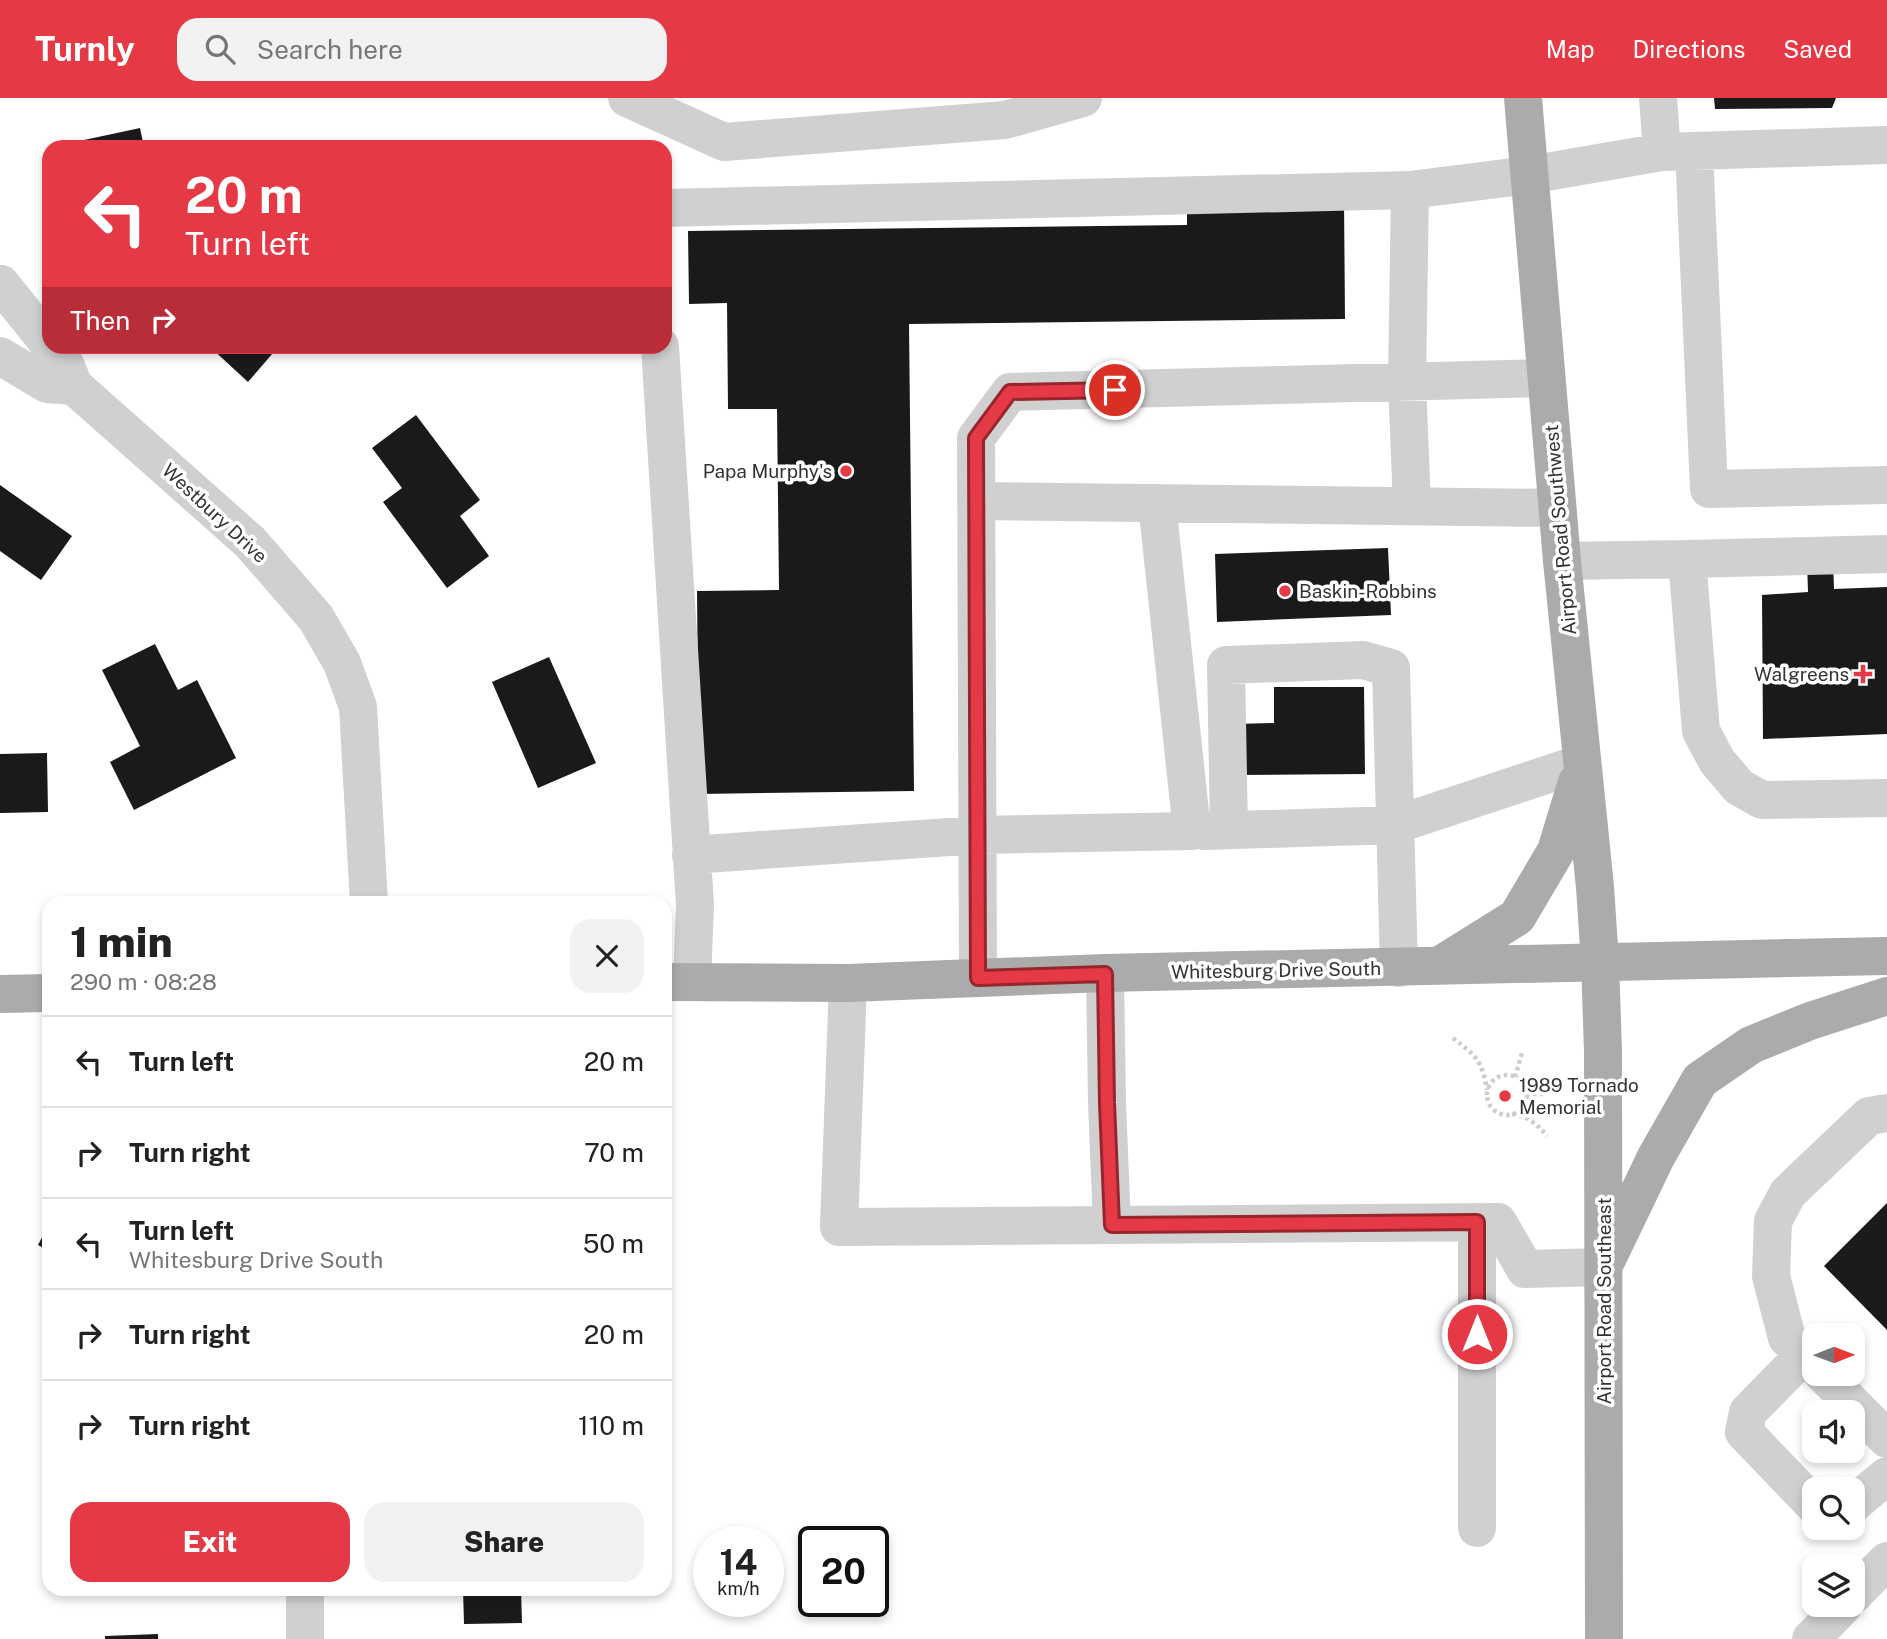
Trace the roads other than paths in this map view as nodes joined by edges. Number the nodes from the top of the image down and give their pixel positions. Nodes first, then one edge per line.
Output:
1 (627, 98) edge
2 (1083, 98) edge
3 (1523, 98) edge
4 (1658, 98) edge
5 (1887, 145) edge
6 (1678, 151) junction
7 (1529, 175) junction
8 (1410, 190) junction
9 (672, 208) edge
10 (0, 284) edge
11 (42, 335) edge
12 (57, 354) edge
13 (660, 354) edge
14 (0, 356) edge
15 (1546, 378) junction
16 (1406, 382) junction
17 (74, 386) junction
18 (1887, 485) edge
19 (976, 501) junction
20 (1157, 503) junction
21 (1412, 506) junction
22 (1557, 508) junction
23 (1887, 554) edge
24 (1687, 559) junction
25 (1562, 561) junction
26 (1582, 763) junction
27 (1887, 798) edge
28 (1395, 825) junction
29 (1210, 831) junction
30 (978, 835) junction
31 (691, 855) junction
32 (369, 896) edge
33 (1887, 956) edge
34 (1601, 962) junction
35 (1440, 965) junction
36 (1399, 968) junction
37 (1105, 974) junction
38 (978, 978) junction
39 (678, 982) edge
40 (848, 983) junction
41 (42, 993) edge
42 (0, 994) edge
43 (1887, 996) edge
44 (1887, 1113) edge
45 (1477, 1222) junction
46 (1112, 1225) junction
47 (1603, 1267) junction
48 (1802, 1353) edge
49 (1802, 1374) edge
50 (1835, 1386) edge
51 (1887, 1439) edge
52 (1887, 1476) edge
53 (1802, 1492) edge
54 (1865, 1494) edge
55 (1476, 1528) dead end
56 (1887, 1561) edge
57 (1865, 1583) edge
58 (305, 1596) edge
59 (1832, 1617) edge
60 (305, 1639) edge
61 (1604, 1639) edge
62 (1811, 1639) edge

1 - 2 street
3 - 7 main road, Airport Road Southwest
4 - 6 street
5 - 6 street
6 - 7 street
6 - 18 street
7 - 8 street
7 - 15 main road, Airport Road Southwest
8 - 9 street
8 - 16 street
10 - 11 street, Westbury Drive
12 - 17 street, Westbury Drive
13 - 31 street
14 - 17 street
15 - 16 street
15 - 22 main road, Airport Road Southwest
16 - 19 street
16 - 21 street
17 - 32 street, Westbury Drive
19 - 20 street
19 - 30 street
20 - 21 street
20 - 29 street
21 - 22 street
22 - 25 main road, Airport Road Southwest
23 - 24 street
24 - 25 street
24 - 27 street
25 - 26 main road, Airport Road Southwest
26 - 28 street
26 - 34 main road, Airport Road Southwest
26 - 35 main road
28 - 29 street
28 - 29 street
28 - 36 street
29 - 30 street
30 - 31 street
30 - 38 street
31 - 39 street
33 - 34 main road, Whitesburg Drive South
34 - 35 main road, Whitesburg Drive South
34 - 47 main road, Airport Road Southeast
35 - 36 main road, Whitesburg Drive South
36 - 37 main road, Whitesburg Drive South
37 - 38 main road, Whitesburg Drive South
37 - 46 street
38 - 40 main road, Whitesburg Drive South
39 - 40 main road, Whitesburg Drive South
40 - 46 street
41 - 42 main road
43 - 47 main road
44 - 48 street
45 - 46 street
45 - 47 street
45 - 55 street
47 - 61 main road, Airport Road Southeast
49 - 53 street
50 - 51 street
52 - 54 street
56 - 57 street
58 - 60 street
59 - 62 street

